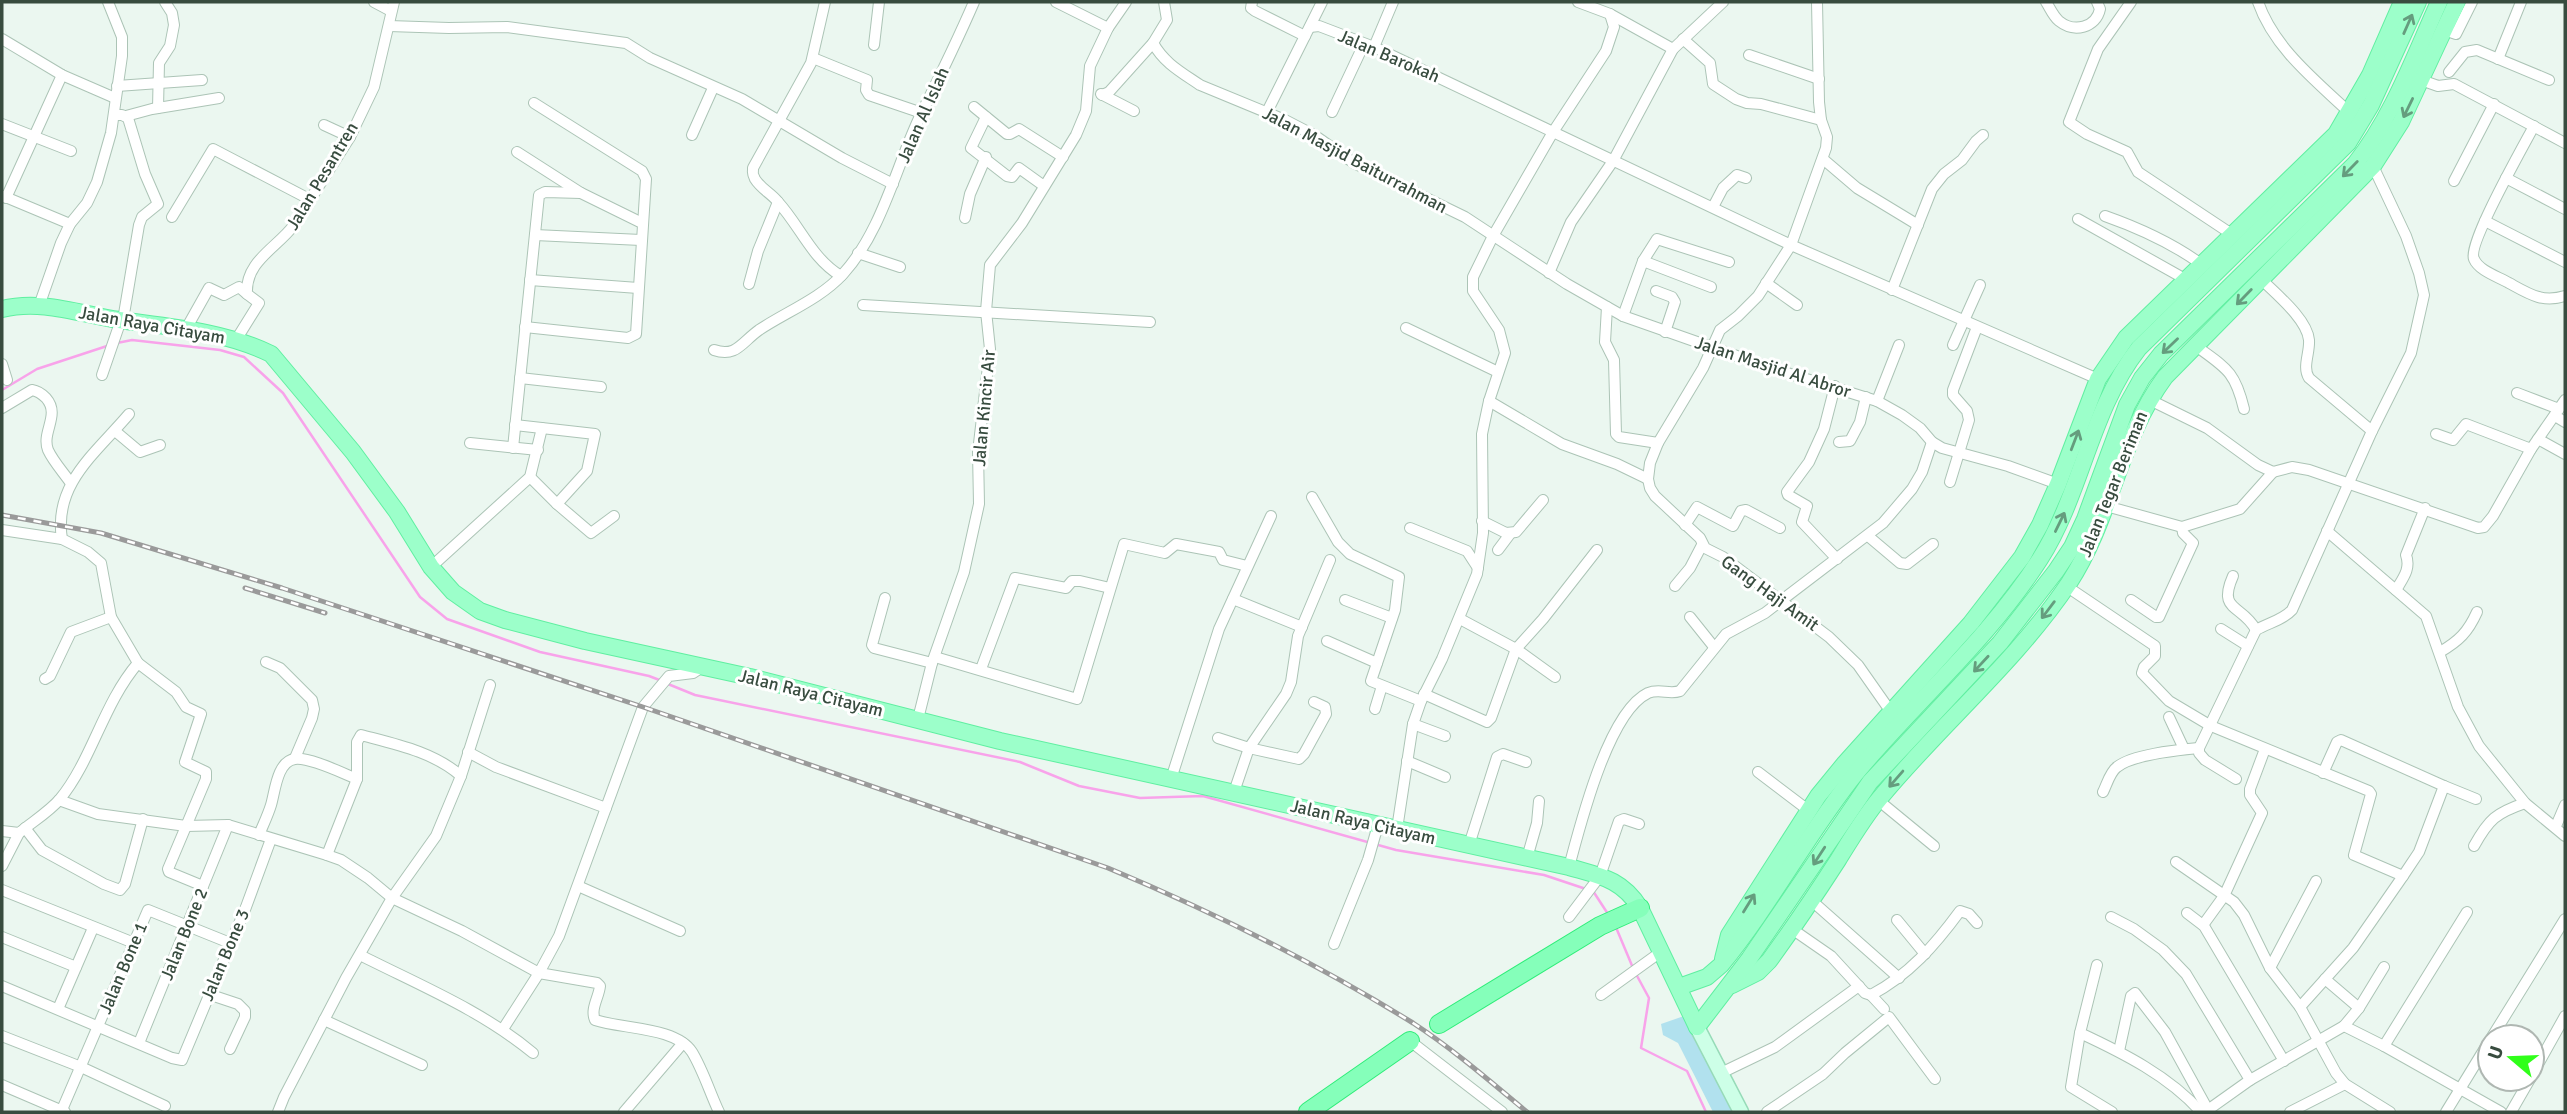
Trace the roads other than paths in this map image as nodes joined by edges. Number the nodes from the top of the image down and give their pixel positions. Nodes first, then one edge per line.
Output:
1 (108, 2) edge
2 (165, 2) edge
3 (374, 2) edge
4 (825, 2) edge
5 (879, 2) edge
6 (974, 2) edge
7 (1056, 2) edge
8 (1126, 2) edge
9 (1164, 2) edge
10 (1322, 2) edge
11 (1394, 2) edge
12 (1578, 2) edge
13 (1596, 2) edge
14 (1723, 2) edge
15 (1816, 2) edge
16 (2046, 2) edge
17 (2097, 2) edge
18 (2131, 2) edge
19 (2258, 2) edge
20 (2402, 2) edge
21 (2418, 2) edge
22 (2440, 2) edge
23 (2457, 2) edge
24 (2472, 2) edge
25 (2521, 2) edge
26 (1249, 3) edge
27 (393, 6) edge
28 (1610, 14) junction
29 (389, 26) junction
30 (1108, 28) junction
31 (2444, 30) junction
32 (1308, 32) junction
33 (2, 39) edge
34 (1684, 39) junction
35 (1153, 43) junction
36 (874, 45) dead end
37 (1369, 45) junction
38 (1673, 49) junction
39 (1749, 55) dead end
40 (813, 58) junction
41 (2498, 59) junction
42 (2431, 60) junction
43 (2449, 72) junction
44 (2386, 73) junction
45 (62, 75) junction
46 (1819, 79) junction
47 (201, 80) dead end
48 (2421, 80) junction
49 (2549, 80) dead end
50 (2404, 81) junction
51 (2454, 84) junction
52 (157, 85) junction
53 (117, 86) junction
54 (1088, 87) junction
55 (713, 88) junction
56 (1102, 94) junction
57 (115, 98) junction
58 (219, 98) dead end
59 (534, 103) dead end
60 (2494, 104) junction
61 (974, 107) dead end
62 (158, 108) junction
63 (1134, 111) dead end
64 (1267, 112) junction
65 (1332, 112) dead end
66 (922, 113) junction
67 (2350, 113) junction
68 (114, 114) junction
69 (126, 116) junction
70 (986, 117) junction
71 (1821, 120) junction
72 (781, 121) junction
73 (2, 124) edge
74 (324, 125) dead end
75 (2534, 126) junction
76 (1553, 132) junction
77 (692, 135) dead end
78 (1983, 135) dead end
79 (36, 136) junction
80 (350, 137) junction
81 (2565, 143) edge
82 (71, 151) dead end
83 (517, 152) dead end
84 (986, 157) junction
85 (1063, 157) junction
86 (1823, 159) junction
87 (1613, 161) junction
88 (2373, 166) junction
89 (1746, 178) dead end
90 (2506, 178) junction
91 (2454, 181) dead end
92 (893, 184) junction
93 (1044, 186) junction
94 (581, 193) junction
95 (4, 197) edge
96 (309, 200) junction
97 (778, 202) junction
98 (1713, 207) junction
99 (2565, 209) edge
100 (2268, 210) junction
101 (2105, 216) dead end
102 (172, 217) dead end
103 (965, 218) dead end
104 (2078, 219) dead end
105 (2485, 221) junction
106 (70, 223) junction
107 (642, 223) junction
108 (1918, 225) junction
109 (535, 235) junction
110 (2233, 235) junction
111 (2294, 235) junction
112 (1493, 236) junction
113 (641, 240) junction
114 (1791, 246) junction
115 (858, 253) junction
116 (1643, 261) junction
117 (1729, 262) dead end
118 (2565, 262) edge
119 (2201, 264) junction
120 (900, 267) dead end
121 (1549, 272) junction
122 (841, 276) junction
123 (2185, 279) junction
124 (2262, 279) junction
125 (530, 280) junction
126 (1766, 283) junction
127 (749, 284) dead end
128 (1980, 285) dead end
129 (1711, 287) dead end
130 (639, 288) junction
131 (1892, 290) junction
132 (1657, 291) dead end
133 (247, 294) junction
134 (2565, 296) edge
135 (1797, 304) dead end
136 (863, 305) dead end
137 (39, 306) junction
138 (1607, 307) junction
139 (2, 309) edge
140 (986, 311) junction
141 (1623, 316) junction
142 (1964, 321) junction
143 (1150, 322) dead end
144 (121, 324) junction
145 (525, 327) junction
146 (1977, 327) junction
147 (1405, 328) dead end
148 (186, 329) junction
149 (1665, 332) junction
150 (236, 340) junction
151 (1899, 345) dead end
152 (1953, 345) dead end
153 (2196, 346) junction
154 (1712, 347) junction
155 (715, 350) dead end
156 (2, 364) edge
157 (1499, 372) junction
158 (102, 375) dead end
159 (520, 378) junction
160 (2098, 379) junction
161 (6, 380) dead end
162 (1835, 386) junction
163 (601, 387) dead end
164 (2517, 393) dead end
165 (1872, 399) junction
166 (2148, 399) junction
167 (1489, 401) junction
168 (2, 408) edge
169 (2244, 408) dead end
170 (2560, 408) edge
171 (129, 414) dead end
172 (2565, 422) edge
173 (515, 425) junction
174 (542, 428) junction
175 (115, 431) junction
176 (2372, 431) junction
177 (2436, 434) dead end
178 (2538, 439) junction
179 (1839, 442) dead end
180 (1932, 442) junction
181 (470, 443) dead end
182 (1658, 443) junction
183 (160, 445) dead end
184 (513, 448) junction
185 (2531, 449) junction
186 (538, 450) junction
187 (2126, 453) junction
188 (1959, 454) junction
189 (2565, 454) edge
190 (2273, 472) junction
191 (2102, 474) junction
192 (530, 477) junction
193 (1648, 479) junction
194 (70, 482) junction
195 (1950, 482) dead end
196 (2348, 483) junction
197 (2058, 484) junction
198 (1312, 497) dead end
199 (1543, 500) dead end
200 (557, 505) junction
201 (2106, 506) junction
202 (2425, 509) junction
203 (614, 516) dead end
204 (1270, 516) dead end
205 (1482, 521) junction
206 (1685, 525) junction
207 (2182, 527) junction
208 (1410, 528) dead end
209 (1780, 528) dead end
210 (2, 530) edge
211 (2328, 531) junction
212 (1510, 534) junction
213 (1868, 536) junction
214 (62, 540) junction
215 (1933, 544) dead end
216 (1702, 545) junction
217 (1498, 550) dead end
218 (1597, 550) dead end
219 (1837, 559) junction
220 (1330, 560) dead end
221 (1248, 566) junction
222 (431, 567) junction
223 (1478, 571) junction
224 (2233, 576) dead end
225 (1675, 586) dead end
226 (2066, 586) junction
227 (1110, 588) junction
228 (2396, 590) junction
229 (2015, 593) junction
230 (885, 598) dead end
231 (1233, 598) junction
232 (1345, 600) dead end
233 (2131, 600) dead end
234 (1780, 601) junction
235 (2030, 606) junction
236 (2477, 612) dead end
237 (111, 617) junction
238 (1690, 617) dead end
239 (1392, 618) junction
240 (1460, 619) junction
241 (1302, 627) junction
242 (2221, 629) dead end
243 (2256, 630) junction
244 (1327, 641) dead end
245 (2248, 646) junction
246 (1714, 647) junction
247 (1516, 649) junction
248 (2440, 652) junction
249 (934, 660) junction
250 (267, 662) dead end
251 (138, 663) junction
252 (1377, 663) junction
253 (702, 667) junction
254 (981, 669) junction
255 (1555, 677) dead end
256 (45, 679) dead end
257 (490, 685) dead end
258 (1382, 687) junction
259 (1422, 698) junction
260 (1314, 702) dead end
261 (1374, 709) dead end
262 (1891, 712) junction
263 (2169, 718) dead end
264 (918, 719) junction
265 (1413, 724) junction
266 (2211, 726) junction
267 (1445, 736) dead end
268 (1218, 738) dead end
269 (1250, 748) junction
270 (2199, 748) junction
271 (2184, 749) junction
272 (2265, 749) junction
273 (468, 752) junction
274 (295, 758) junction
275 (1407, 761) junction
276 (1526, 762) dead end
277 (1758, 772) dead end
278 (2323, 773) junction
279 (461, 776) junction
280 (1445, 776) dead end
281 (357, 779) junction
282 (1171, 779) junction
283 (2236, 779) dead end
284 (2444, 786) junction
285 (1234, 792) junction
286 (2103, 792) dead end
287 (2476, 799) dead end
288 (59, 800) junction
289 (1878, 800) junction
290 (1539, 801) dead end
291 (1825, 801) junction
292 (2525, 803) junction
293 (2565, 805) edge
294 (606, 808) junction
295 (1808, 810) junction
296 (1846, 815) junction
297 (143, 819) junction
298 (1639, 824) dead end
299 (228, 825) junction
300 (186, 826) junction
301 (1860, 826) junction
302 (2556, 826) junction
303 (1397, 829) junction
304 (2, 831) edge
305 (22, 831) junction
306 (1376, 831) junction
307 (259, 835) junction
308 (2565, 836) edge
309 (271, 839) junction
310 (1469, 845) junction
311 (1934, 846) dead end
312 (2474, 846) dead end
313 (327, 855) junction
314 (1527, 858) junction
315 (2176, 862) dead end
316 (2, 866) edge
317 (1569, 867) junction
318 (2403, 876) junction
319 (1597, 880) junction
320 (2316, 881) dead end
321 (203, 886) junction
322 (578, 886) junction
323 (2, 890) edge
324 (2224, 896) junction
325 (392, 898) junction
326 (1811, 901) junction
327 (1640, 908) junction
328 (2467, 912) dead end
329 (2186, 913) dead end
330 (1569, 917) dead end
331 (2111, 917) dead end
332 (1897, 919) dead end
333 (2565, 919) edge
334 (1977, 923) dead end
335 (2203, 925) junction
336 (187, 927) junction
337 (93, 928) junction
338 (1793, 929) junction
339 (680, 931) dead end
340 (2, 937) edge
341 (134, 943) junction
342 (230, 943) junction
343 (1334, 944) dead end
344 (1662, 951) junction
345 (1926, 954) junction
346 (360, 955) junction
347 (1721, 965) junction
348 (2097, 965) dead end
349 (76, 967) junction
350 (2384, 967) dead end
351 (2270, 968) junction
352 (539, 973) junction
353 (1899, 978) junction
354 (2325, 979) junction
355 (2, 986) edge
356 (1859, 986) junction
357 (1679, 987) junction
358 (1727, 988) junction
359 (208, 994) junction
360 (1601, 995) dead end
361 (1871, 995) junction
362 (2300, 1007) junction
363 (2359, 1008) junction
364 (58, 1009) junction
365 (1884, 1009) dead end
366 (2565, 1016) edge
367 (324, 1020) junction
368 (2500, 1023) edge
369 (1439, 1024) dead end
370 (98, 1026) junction
371 (2344, 1026) junction
372 (1697, 1027) junction
373 (503, 1029) junction
374 (2080, 1032) junction
375 (2, 1036) edge
376 (1410, 1041) joint
377 (2319, 1042) junction
378 (139, 1043) junction
379 (683, 1043) junction
380 (2384, 1046) junction
381 (230, 1049) dead end
382 (2546, 1050) edge
383 (2119, 1051) junction
384 (533, 1053) dead end
385 (2284, 1061) junction
386 (2476, 1063) edge
387 (422, 1065) dead end
388 (81, 1068) junction
389 (1721, 1073) junction
390 (1935, 1079) dead end
391 (2250, 1080) junction
392 (2345, 1084) junction
393 (2, 1085) edge
394 (2460, 1090) junction
395 (2522, 1093) edge
396 (165, 1106) dead end
397 (63, 1112) edge
398 (278, 1112) edge
399 (624, 1112) edge
400 (719, 1112) edge
401 (1308, 1112) edge
402 (1502, 1112) edge
403 (1741, 1112) edge
404 (1767, 1112) edge
405 (2112, 1112) edge
406 (2205, 1112) edge
407 (2290, 1112) edge
408 (2390, 1112) edge
409 (2446, 1112) edge
410 (2501, 1112) edge
411 (2511, 1112) edge

1 - 53 street
2 - 52 street
3 - 27 street
4 - 40 street
5 - 36 street
6 - 66 street, Jalan Al Islah
7 - 30 street
8 - 30 street, Jalan Kincir Air
9 - 35 street
10 - 32 street
11 - 37 street
12 - 28 street
13 - 28 street
14 - 34 street
15 - 46 street
16 - 17 street
18 - 110 street
19 - 67 street
20 - 67 main road, Jalan Tegar Beriman
44 -> 21 main road, Jalan Tegar Beriman
22 - 50 main road, Jalan Tegar Beriman
23 - 31 main road, Jalan Tegar Beriman
24 - 31 street
25 - 41 street
26 - 32 street, Jalan Barokah
27 - 29 street
28 - 38 street
28 - 76 street
29 - 55 street
29 - 80 street, Jalan Pesantren
30 - 54 street, Jalan Kincir Air
31 - 42 main road, Jalan Tegar Beriman
32 - 37 street, Jalan Barokah
32 - 64 street
33 - 45 street
34 - 38 street
34 - 71 street
35 - 56 street
35 - 64 street, Jalan Masjid Baiturrahman
37 - 65 street
37 - 76 street, Jalan Barokah
38 - 87 street
39 - 46 street
40 - 66 street
40 - 72 street
41 - 43 street
41 - 49 street
42 - 43 street
42 - 48 main road, Jalan Tegar Beriman
43 - 51 street
44 - 50 main road
44 - 100 main road, Jalan Tegar Beriman
45 - 57 street
45 - 79 street
46 - 71 street
47 - 52 street
48 - 51 street
48 -> 88 main road, Jalan Tegar Beriman
50 -> 111 main road, Jalan Tegar Beriman
51 - 60 street
52 - 53 street
52 - 62 street
53 - 57 street
54 - 56 street
54 - 85 street, Jalan Kincir Air
55 - 72 street
55 - 77 street
56 - 63 street
57 - 68 street
58 - 62 street
59 - 107 street
60 - 75 street
60 - 91 street
61 - 70 street
62 - 69 street
64 - 112 street, Jalan Masjid Baiturrahman
66 - 92 street, Jalan Al Islah
67 - 100 main road, Jalan Tegar Beriman
68 - 69 street
68 - 106 street
69 - 144 street
70 - 84 street
70 - 85 street
71 - 86 street
72 - 92 street
72 - 97 street
73 - 79 street
74 - 80 street
75 - 81 street
75 - 90 street
76 - 87 street, Jalan Barokah
76 - 112 street
78 - 108 street
79 - 82 street
79 - 95 street
80 - 96 street, Jalan Pesantren
83 - 94 street
84 - 93 street
84 - 103 street
85 - 93 street, Jalan Kincir Air
86 - 108 street
86 - 114 street
87 - 98 street, Jalan Barokah
87 - 121 street
88 - 111 main road, Jalan Tegar Beriman
88 - 176 street
89 - 98 street
90 - 99 street
90 - 105 street
92 - 115 street, Jalan Al Islah
93 - 140 street, Jalan Kincir Air
94 - 107 street
94 - 109 street
95 - 106 street
96 - 102 street
96 - 133 street, Jalan Pesantren
97 - 122 street
97 - 127 street
98 - 114 street, Jalan Barokah
100 - 110 main road, Jalan Tegar Beriman
229 -> 100 main road, Jalan Tegar Beriman
101 - 119 street
104 - 123 street
105 - 118 street
105 - 134 street
106 - 137 street
107 - 113 street
108 - 131 street
109 - 113 street
109 - 125 street
110 - 119 main road, Jalan Tegar Beriman
111 - 124 main road, Jalan Tegar Beriman
111 -> 191 main road, Jalan Tegar Beriman
112 - 121 street, Jalan Masjid Al Abror
112 - 157 street
113 - 130 street
114 - 126 street
114 - 131 street, Jalan Barokah
115 - 120 street
115 - 122 street, Jalan Al Islah
116 - 117 street
116 - 129 street
116 - 141 street
119 - 123 main road, Jalan Tegar Beriman
121 - 138 street, Jalan Masjid Al Abror
122 - 155 street
123 - 160 main road, Jalan Tegar Beriman
124 -> 153 main road, Jalan Tegar Beriman
124 - 176 street
125 - 130 street
125 - 145 street
126 - 135 street
126 - 154 street
128 - 142 street
130 - 145 street
131 - 142 street, Jalan Barokah
132 - 149 street
133 - 148 street
133 - 150 street, Jalan Pesantren
136 - 140 street
137 - 139 main road, Jalan Raya Citayam
137 - 144 main road, Jalan Raya Citayam
138 - 141 street, Jalan Masjid Al Abror
138 - 182 street
140 - 143 street
140 - 249 street, Jalan Kincir Air
141 - 149 street, Jalan Masjid Al Abror
142 - 146 street, Jalan Barokah
142 - 152 street
144 - 148 main road, Jalan Raya Citayam
144 - 158 street
145 - 159 street
146 - 160 street, Jalan Barokah
146 - 188 street
147 - 157 street
148 - 150 main road, Jalan Raya Citayam
149 - 154 street, Jalan Masjid Al Abror
150 - 222 main road, Jalan Raya Citayam
151 - 165 street
153 - 166 main road, Jalan Tegar Beriman
153 - 169 street
154 - 162 street, Jalan Masjid Al Abror
154 - 182 street
156 - 161 street
157 - 167 street
159 - 163 street
159 - 173 street
197 -> 160 main road, Jalan Tegar Beriman
162 - 165 street, Jalan Masjid Al Abror
162 - 219 street
164 - 170 street
165 - 179 street
165 - 180 street, Jalan Masjid Al Abror
166 - 187 main road, Jalan Tegar Beriman
166 - 190 street
167 - 193 street
167 - 205 street
168 - 194 street
170 - 172 street
170 - 178 street
171 - 175 street
173 - 174 street
173 - 184 street
174 - 186 street
174 - 200 street
175 - 183 street
175 - 194 street
176 - 196 street
177 - 185 street
178 - 185 street
178 - 189 street
180 - 188 street, Jalan Masjid Al Abror
180 - 213 street
181 - 184 street
182 - 193 street
184 - 186 street
185 - 202 street
186 - 192 street
187 - 191 main road
187 - 201 main road, Jalan Tegar Beriman
188 - 195 street
188 - 197 street, Jalan Masjid Al Abror
190 - 196 street
190 - 207 street
191 - 235 main road, Jalan Tegar Beriman
192 - 200 street
192 - 222 street
193 - 206 street, Gang Haji Amit
194 - 214 street
196 - 202 street
196 - 211 street
197 - 262 main road, Jalan Tegar Beriman
198 - 239 street
199 - 212 street
200 - 203 street
201 - 207 street
201 - 226 main road, Jalan Tegar Beriman
202 - 228 street
204 - 221 street
205 - 212 street
205 - 223 street
206 - 209 street
206 - 216 street, Gang Haji Amit
207 - 233 street
208 - 223 street
210 - 214 street
211 - 228 street
211 - 243 street
212 - 217 street
213 - 215 street
213 - 219 street
214 - 237 street
216 - 225 street
216 - 234 street, Gang Haji Amit
218 - 247 street
219 - 234 street
220 - 241 street
221 - 227 street
221 - 231 street
222 - 253 main road, Jalan Raya Citayam
223 - 240 street
224 - 243 street
226 - 266 street
226 -> 289 main road, Jalan Tegar Beriman
227 - 254 street
227 - 254 street
228 - 248 street
229 - 235 main road
229 - 291 main road, Jalan Tegar Beriman
230 - 249 street
231 - 241 street
231 - 282 street
232 - 239 street
234 - 246 street
234 - 262 street, Gang Haji Amit
235 -> 296 main road, Jalan Tegar Beriman
236 - 248 street
237 - 251 street
237 - 256 street
238 - 246 street
239 - 252 street
240 - 247 street
240 - 259 street
241 - 269 street
242 - 245 street
243 - 245 street
244 - 252 street
245 - 266 street
246 - 317 street
247 - 255 street
247 - 259 street
248 - 292 street
249 - 254 street
249 - 264 street, Jalan Kincir Air
250 - 274 street
251 - 288 street
251 - 300 street
252 - 258 street
253 - 264 main road, Jalan Raya Citayam
253 - 294 street
257 - 273 street
258 - 259 street
258 - 261 street
259 - 265 street
260 - 269 street
262 - 291 main road, Jalan Tegar Beriman
263 - 271 street
264 - 282 main road, Jalan Raya Citayam
265 - 267 street
265 - 275 street
266 - 270 street
266 - 272 street
268 - 269 street
269 - 285 street
270 - 271 street
270 - 283 street
271 - 286 street
272 - 278 street
272 - 324 street
273 - 279 street
273 - 294 street
274 - 281 street
274 - 307 street
275 - 280 street
275 - 303 street
276 - 310 street
277 - 295 street
278 - 284 street
278 - 318 street
279 - 281 street
279 - 325 street
281 - 313 street
282 - 285 main road, Jalan Raya Citayam
284 - 287 street
284 - 318 street
285 - 306 main road, Jalan Raya Citayam
288 - 297 street
288 - 305 street
289 - 301 main road, Jalan Tegar Beriman
289 - 311 street
290 - 314 street
291 - 295 main road, Jalan Tegar Beriman
291 - 347 main road, Jalan Tegar Beriman
292 - 302 street
292 - 312 street
293 - 302 street
294 - 322 street
347 -> 295 main road, Jalan Tegar Beriman
296 - 301 main road
296 -> 358 main road, Jalan Tegar Beriman
297 - 300 street
297 - 305 street
298 - 319 street
299 - 300 street
299 - 307 street
299 - 321 street, Jalan Bone 2
300 - 321 street
301 - 326 main road, Jalan Tegar Beriman
302 - 308 street
303 - 306 main road, Jalan Raya Citayam
303 - 310 main road, Jalan Raya Citayam
304 - 305 street
305 - 316 street
306 - 343 street
307 - 309 street
309 - 313 street
309 - 342 street, Jalan Bone 3
310 - 314 main road, Jalan Raya Citayam
313 - 325 street
314 - 317 main road, Jalan Raya Citayam
315 - 324 street
317 - 319 main road, Jalan Raya Citayam
318 - 354 street
319 - 327 main road, Jalan Raya Citayam
319 - 330 street
320 - 351 street
321 - 336 street, Jalan Bone 2
322 - 339 street
322 - 352 street
323 - 337 street
324 - 335 street
324 - 351 street
325 - 346 street
325 - 352 street
326 - 338 main road, Jalan Tegar Beriman
326 - 353 street
327 - 344 main road, Jalan Raya Citayam
327 - 369 highway
328 - 380 street
329 - 335 street
331 - 391 street
332 - 345 street
333 - 368 street
334 - 345 street
335 - 385 street
336 - 341 street, Jalan Bone 1
336 - 342 street
336 - 378 street, Jalan Bone 2
337 - 341 street
337 - 349 street
338 - 356 street
338 - 358 main road, Jalan Tegar Beriman
340 - 349 street
341 - 370 street, Jalan Bone 1
342 - 359 street, Jalan Bone 3
344 - 357 main road, Jalan Raya Citayam
344 - 360 street
345 - 353 street
346 - 367 street
346 - 373 street
347 - 357 main road, Jalan Tegar Beriman
348 - 374 street
349 - 364 street
350 - 363 street
351 - 362 street
352 - 373 street
352 - 379 street
353 - 361 street
354 - 362 street
354 - 363 street
355 - 364 street
356 - 361 street
356 - 389 street
357 - 372 main road, Jalan Raya Citayam
358 - 372 main road, Jalan Tegar Beriman
359 - 378 street, Jalan Bone 3
359 - 381 street
361 - 365 street
362 - 377 street
363 - 371 street
364 - 370 street
366 - 382 street
367 - 387 street
367 - 398 street
370 - 378 street
370 - 388 street, Jalan Bone 1
371 - 377 street
371 - 380 street
372 - 389 main road
373 - 384 street
374 - 383 street
374 - 405 street
375 - 388 street
376 - 401 highway
376 - 402 street
377 - 385 street
377 - 392 street
379 - 399 street
379 - 400 street
380 - 394 street
383 - 406 street
383 - 406 street
385 - 391 street
386 - 394 street
388 - 396 street
388 - 397 street, Jalan Bone 1
389 - 403 main road
390 - 404 street
391 - 406 street
392 - 407 street
392 - 408 street
393 - 397 street
394 - 409 street
394 - 410 street
395 - 411 street

